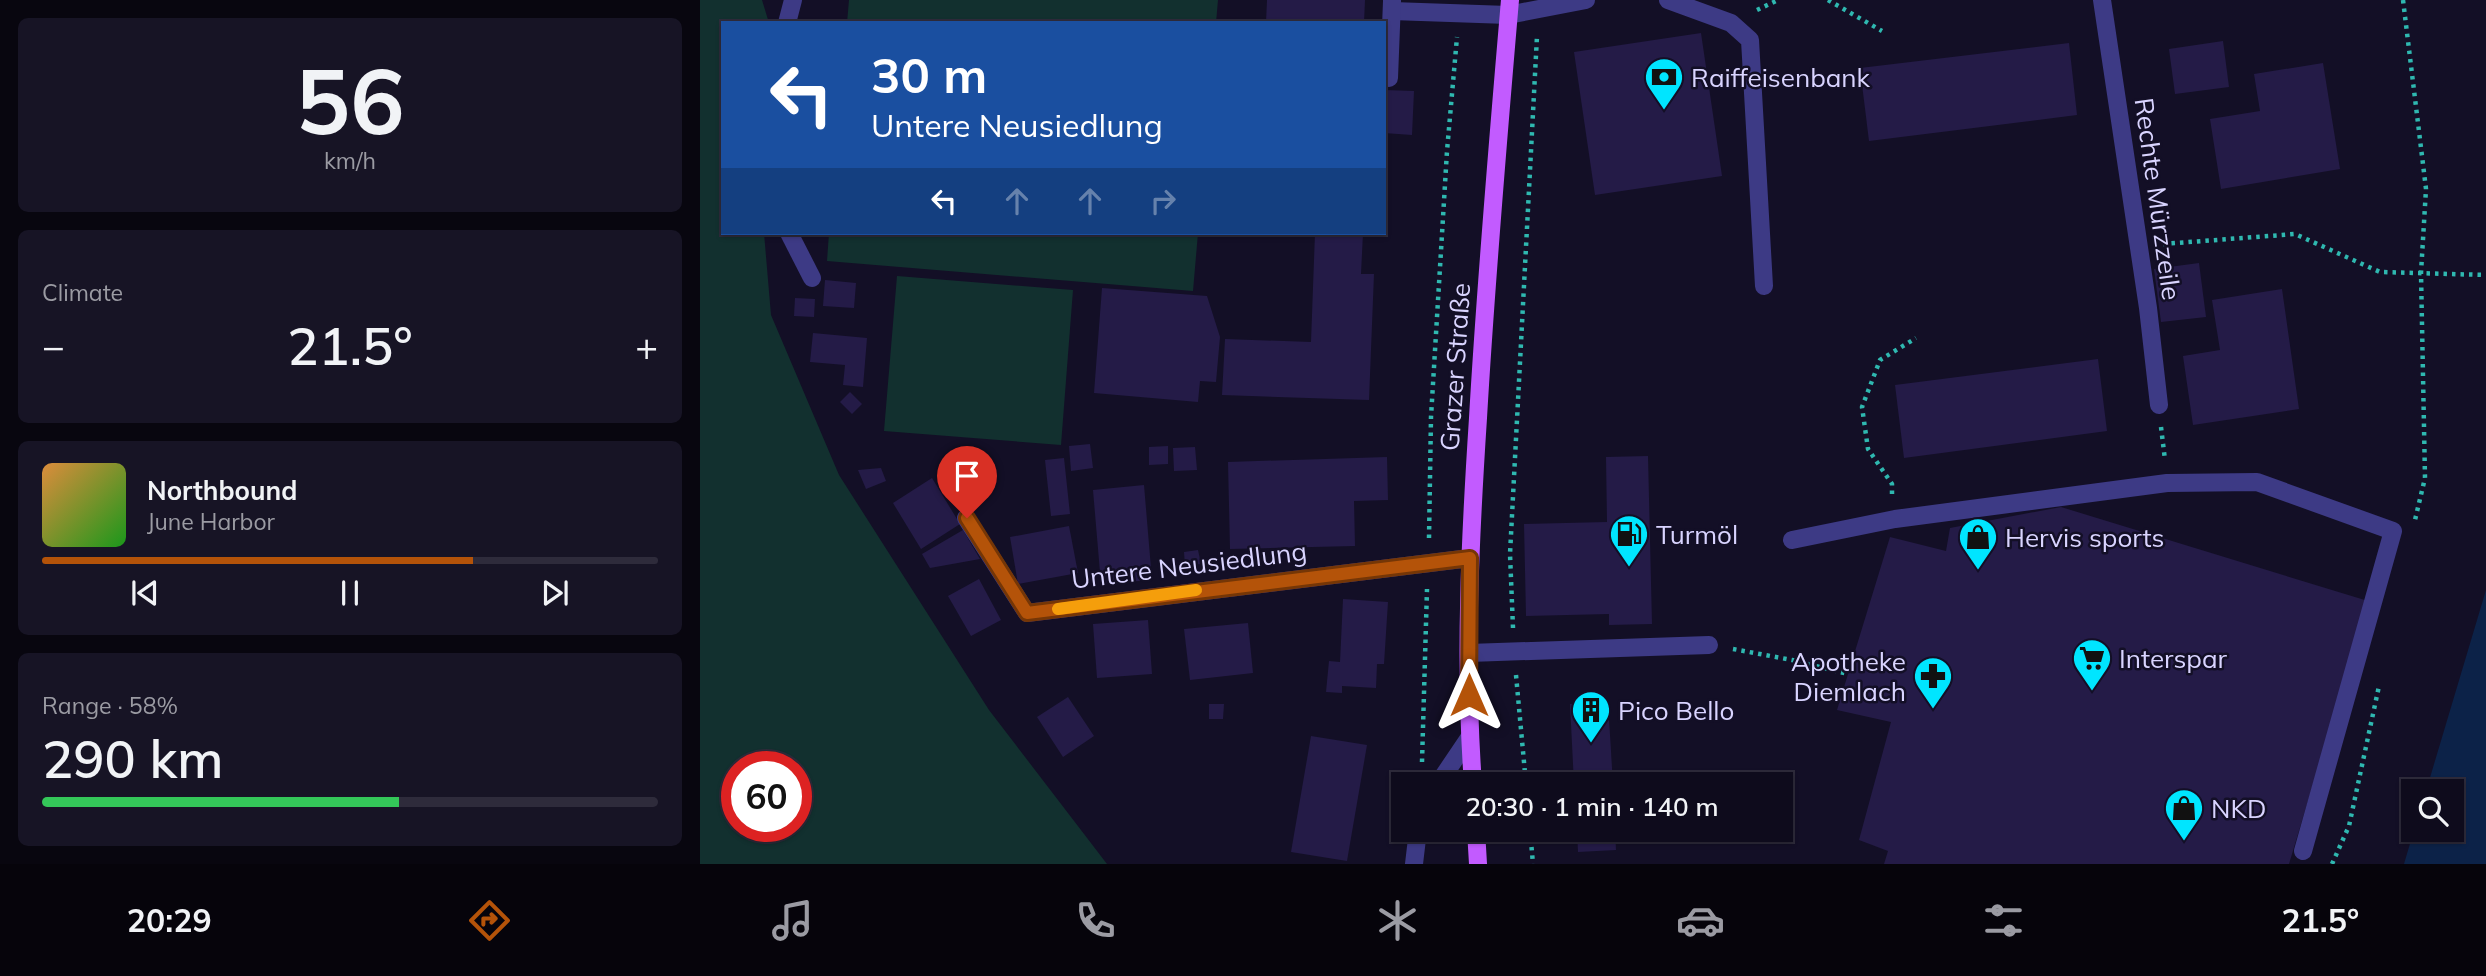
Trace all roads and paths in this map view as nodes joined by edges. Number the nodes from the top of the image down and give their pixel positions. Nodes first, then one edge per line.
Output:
1 (793, 0) edge
2 (1586, 0) edge
3 (1668, 0) edge
4 (1828, 0) edge
5 (2102, 0) edge
6 (2403, 0) edge
7 (1392, 5) edge
8 (1509, 8) edge
9 (1539, 9) junction
10 (1459, 14) junction
11 (787, 21) edge
12 (1882, 31) dead end
13 (1389, 78) dead end
14 (790, 235) edge
15 (2138, 246) junction
16 (2421, 273) junction
17 (2486, 275) edge
18 (812, 278) dead end
19 (1764, 286) dead end
20 (1916, 338) dead end
21 (2159, 405) joint
22 (2167, 483) junction
23 (967, 518) dead end
24 (1895, 519) junction
25 (2413, 531) dead end
26 (1791, 540) dead end
27 (1470, 558) junction
28 (1428, 561) junction
29 (1709, 645) joint
30 (1513, 651) junction
31 (1469, 653) junction
32 (1848, 674) dead end
33 (2381, 678) dead end
34 (1469, 738) junction
35 (1421, 771) dead end
36 (1446, 772) edge
37 (1472, 772) edge
38 (1525, 772) edge
39 (1417, 842) edge
40 (1477, 842) edge
41 (1531, 842) edge
42 (2303, 851) dead end
43 (1414, 864) edge
44 (1478, 864) edge
45 (1533, 864) edge
46 (2332, 864) edge

1 - 11 street
2 - 9 street
3 - 19 street
4 - 12 path
5 - 15 street, Rechte Mürzzeile
6 - 16 path
7 - 10 street
7 - 13 street
8 - 9 street
8 - 10 street
8 - 27 main road, Grazer Straße
9 - 30 path
10 - 28 path
14 - 18 street
15 - 16 path
15 - 21 street, Rechte Mürzzeile
16 - 17 path
16 - 25 path
20 - 24 path
21 - 22 path
22 - 24 street
22 - 42 street
23 - 28 street, Untere Neusiedlung
24 - 26 street
27 - 28 street, Untere Neusiedlung
27 - 31 main road, Grazer Straße
28 - 35 path
29 - 30 street
29 - 32 path
30 - 31 street
30 - 38 path
31 - 34 main road, Grazer Straße
33 - 46 path
34 - 36 street
34 - 37 main road, Grazer Straße
39 - 43 street
40 - 44 main road
41 - 45 path

